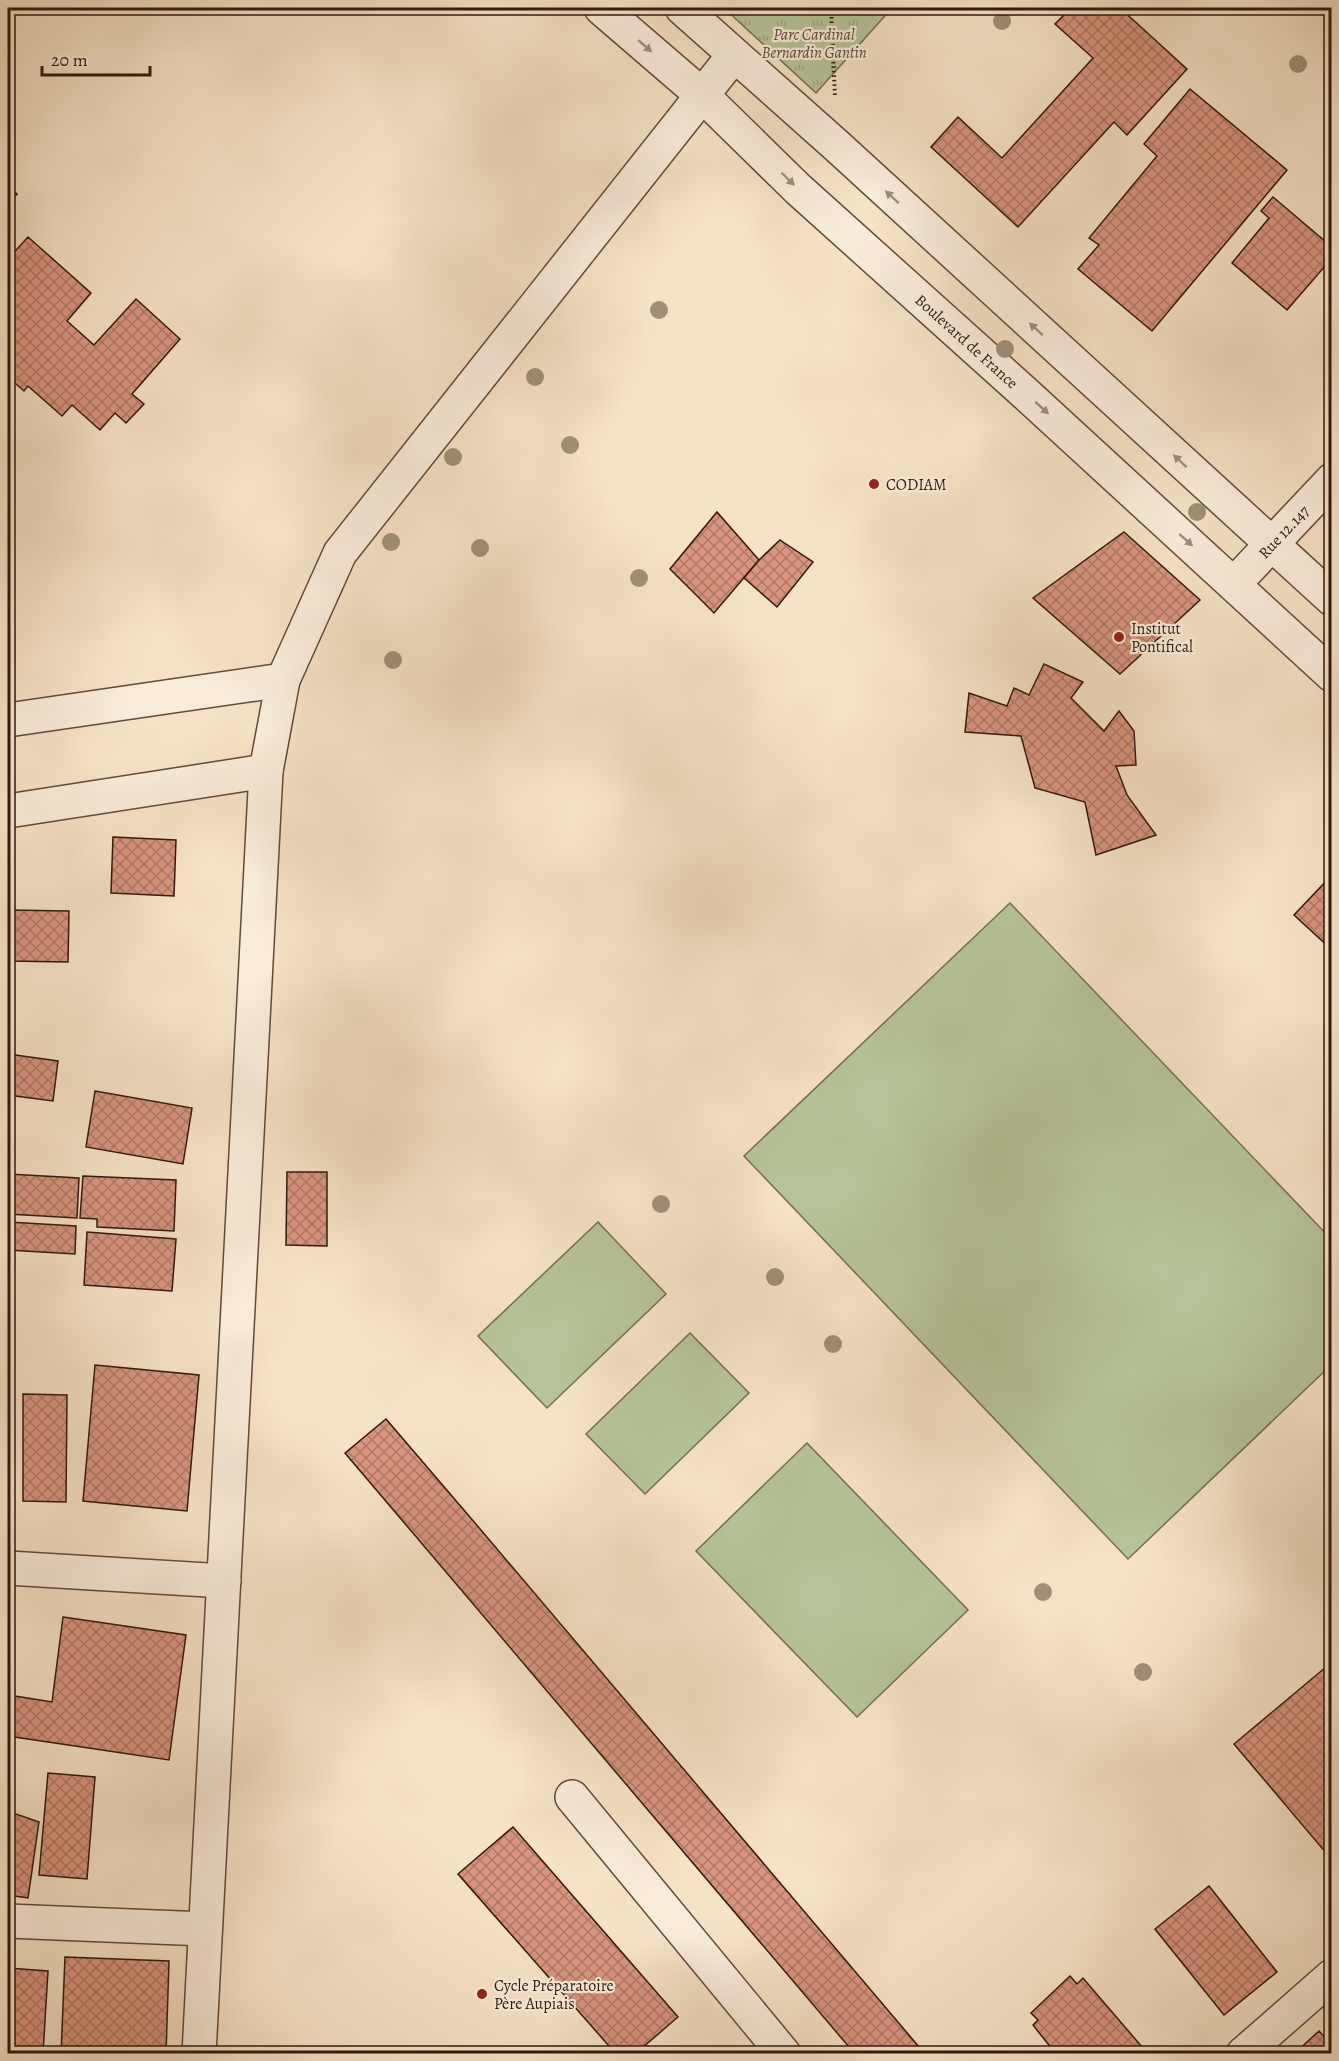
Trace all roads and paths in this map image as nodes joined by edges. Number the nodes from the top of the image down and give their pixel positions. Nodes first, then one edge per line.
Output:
1 (602, 8) edge
2 (682, 8) edge
3 (831, 8) edge
4 (734, 56) junction
5 (702, 95) junction
6 (837, 146) junction
7 (1332, 480) edge
8 (1272, 545) junction
9 (1234, 584) junction
10 (1332, 599) edge
11 (1332, 675) edge
12 (283, 680) junction
13 (8, 720) edge
14 (266, 771) junction
15 (8, 811) edge
16 (8, 1568) edge
17 (224, 1581) junction
18 (572, 1797) dead end
19 (8, 1921) edge
20 (205, 1929) junction
21 (1332, 1976) edge
22 (199, 2054) edge
23 (784, 2054) edge
24 (1243, 2054) edge

1 -> 5 street, Boulevard de France
2 - 4 street
3 - 6 path
4 - 5 street
4 - 6 street
5 -> 9 street, Boulevard de France
5 - 12 street
8 -> 6 street
7 - 8 street, Rue 12.147
8 - 9 street, Rue 12.147
8 - 10 street
9 - 11 street, Boulevard de France
12 - 13 street
12 - 14 street
14 - 15 street
14 - 17 street
16 - 17 street
17 - 20 street
18 - 23 street
19 - 20 street
20 - 22 street
21 - 24 street

